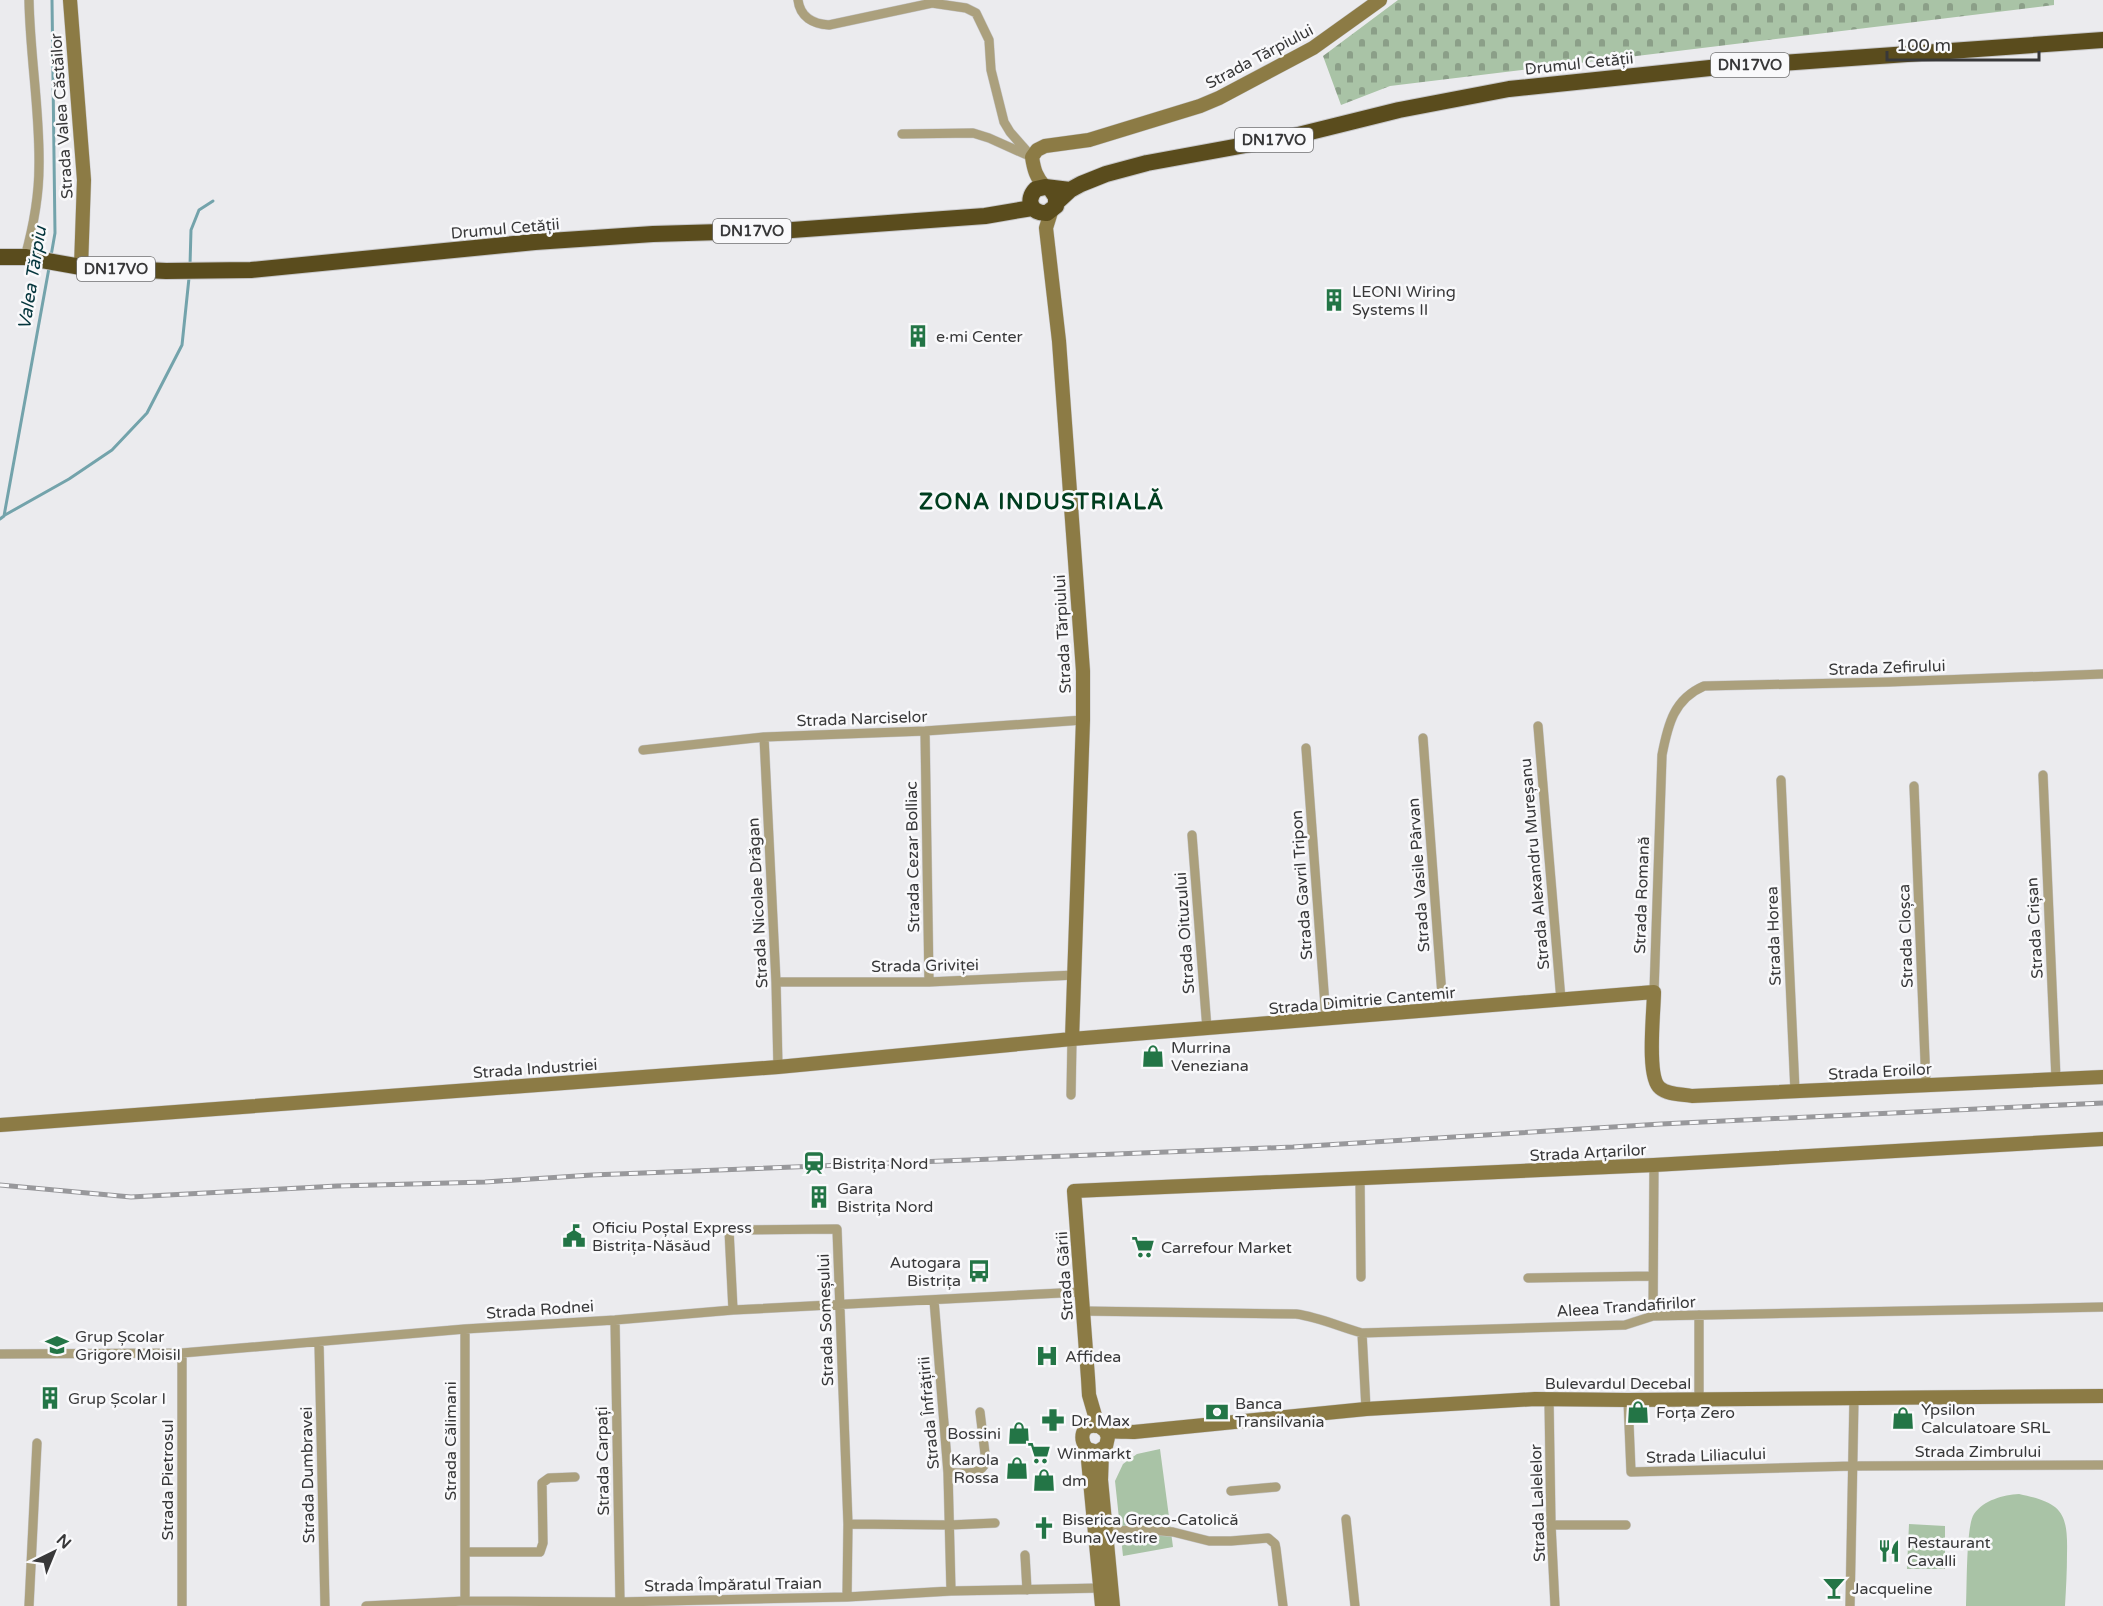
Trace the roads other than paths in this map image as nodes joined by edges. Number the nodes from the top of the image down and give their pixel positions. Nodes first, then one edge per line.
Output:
1 (29, 0) edge
2 (70, 0) edge
3 (798, 0) edge
4 (1380, 0) edge
5 (2103, 40) edge
6 (902, 134) dead end
7 (1040, 193) junction
8 (0, 257) edge
9 (25, 257) junction
10 (74, 265) junction
11 (2103, 674) edge
12 (1678, 704) joint
13 (1083, 720) junction
14 (1538, 726) dead end
15 (925, 731) junction
16 (764, 737) junction
17 (1423, 738) dead end
18 (1306, 748) dead end
19 (643, 750) dead end
20 (2043, 775) dead end
21 (1781, 780) dead end
22 (1914, 786) dead end
23 (1192, 835) dead end
24 (1075, 975) junction
25 (776, 982) junction
26 (929, 982) junction
27 (1654, 992) junction
28 (1561, 1000) junction
29 (1443, 1010) junction
30 (1326, 1019) junction
31 (1207, 1029) junction
32 (1072, 1039) junction
33 (778, 1066) junction
34 (2103, 1077) edge
35 (2056, 1079) junction
36 (1926, 1085) junction
37 (1659, 1088) joint
38 (1795, 1091) junction
39 (1071, 1095) dead end
40 (0, 1125) edge
41 (2103, 1139) edge
42 (1654, 1165) junction
43 (1360, 1179) junction
44 (1074, 1191) joint
45 (1653, 1276) junction
46 (1361, 1277) dead end
47 (1528, 1278) dead end
48 (1081, 1292) junction
49 (934, 1300) junction
50 (839, 1305) junction
51 (2103, 1307) edge
52 (733, 1310) junction
53 (1082, 1311) junction
54 (1700, 1315) junction
55 (1653, 1316) junction
56 (615, 1320) junction
57 (465, 1329) junction
58 (1362, 1333) junction
59 (319, 1343) junction
60 (182, 1353) junction
61 (0, 1354) edge
62 (2103, 1396) edge
63 (1854, 1399) junction
64 (1549, 1400) junction
65 (1628, 1400) junction
66 (1699, 1400) junction
67 (1366, 1409) junction
68 (980, 1412) dead end
69 (1099, 1435) junction
70 (37, 1443) dead end
71 (1087, 1449) junction
72 (2103, 1465) edge
73 (1853, 1466) junction
74 (948, 1473) junction
75 (575, 1477) dead end
76 (1276, 1487) dead end
77 (1231, 1491) dead end
78 (1346, 1519) dead end
79 (995, 1523) dead end
80 (848, 1524) junction
81 (950, 1525) junction
82 (1626, 1525) dead end
83 (1551, 1526) junction
84 (1106, 1531) junction
85 (465, 1552) junction
86 (1025, 1555) dead end
87 (1101, 1588) junction
88 (1027, 1590) junction
89 (951, 1591) junction
90 (847, 1597) junction
91 (465, 1601) junction
92 (620, 1602) junction
93 (441, 1604) edge
94 (29, 1606) edge
95 (182, 1606) edge
96 (325, 1606) edge
97 (366, 1606) edge
98 (1102, 1606) edge
99 (1113, 1606) edge
100 (1283, 1606) edge
101 (1355, 1606) edge
102 (1556, 1606) edge
103 (1850, 1606) edge

1 - 9 street
2 - 10 street, Strada Valea Căstăilor
3 - 7 street
4 - 7 street, Strada Tărpiului
5 - 7 highway, Drumul Cetății / DN17VO
6 - 7 street
7 - 10 highway, Drumul Cetății / DN17VO
7 - 13 street, Strada Tărpiului
8 - 9 highway, Drumul Cetății / DN17VO
9 - 10 highway, Drumul Cetății / DN17VO
11 - 12 street, Strada Zefirului
12 - 27 street, Strada Romană
13 - 15 street, Strada Narciselor
13 - 24 street, Strada Tărpiului
14 - 28 street, Strada Alexandru Mureșanu
15 - 16 street, Strada Narciselor
15 - 26 street, Strada Cezar Bolliac
16 - 19 street, Strada Narciselor
16 - 25 street, Strada Nicolae Drăgan
17 - 29 street, Strada Vasile Pârvan
18 - 30 street, Strada Gavril Tripon
20 - 35 street, Strada Crișan
21 - 38 street, Strada Horea
22 - 36 street, Strada Cloșca
23 - 31 street, Strada Oituzului
24 - 26 street, Strada Griviței
24 - 32 street, Strada Tărpiului
25 - 26 street, Strada Griviței
25 - 33 street, Strada Nicolae Drăgan
27 - 28 street, Strada Dimitrie Cantemir
27 - 37 street, Strada Romană
28 - 29 street, Strada Dimitrie Cantemir
29 - 30 street, Strada Dimitrie Cantemir
30 - 31 street, Strada Dimitrie Cantemir
31 - 32 street, Strada Dimitrie Cantemir
32 - 33 street, Strada Industriei
32 - 39 street
33 - 40 street, Strada Industriei
34 - 35 street, Strada Eroilor
35 - 36 street, Strada Eroilor
36 - 38 street, Strada Eroilor
37 - 38 street, Strada Eroilor
41 - 42 street, Strada Arțarilor
42 - 43 street, Strada Arțarilor
42 - 45 street
43 - 44 street, Strada Arțarilor
43 - 46 street
44 - 48 street, Strada Gării
45 - 47 street
45 - 55 street
48 - 49 street, Strada Rodnei
48 - 53 street, Strada Gării
49 - 50 street, Strada Rodnei
49 - 74 street, Strada Înfrățirii
50 - 52 street, Strada Rodnei
50 - 52 street, Strada Someșului
50 - 80 street, Strada Someșului
51 - 54 street, Aleea Trandafirilor
52 - 56 street, Strada Rodnei
53 - 58 street, Aleea Trandafirilor
53 - 69 street, Strada Gării
54 - 55 street, Aleea Trandafirilor
54 - 66 street
55 - 58 street, Aleea Trandafirilor
56 - 57 street, Strada Rodnei
56 - 92 street, Strada Carpați
57 - 59 street, Strada Rodnei
57 - 85 street, Strada Călimani
58 - 67 street
59 - 60 street, Strada Rodnei
59 - 96 street, Strada Dumbravei
60 - 61 street, Strada Rodnei
60 - 95 street, Strada Pietrosul
62 - 63 street, Bulevardul Decebal
63 - 66 street, Bulevardul Decebal
63 - 73 street
64 - 65 street, Bulevardul Decebal
64 - 67 street, Bulevardul Decebal
64 - 83 street, Strada Lalelelor
65 - 66 street, Bulevardul Decebal
65 - 73 street, Strada Liliacului
67 - 69 street, Bulevardul Decebal
68 - 74 street
69 - 71 street
69 - 71 street, Strada Gării
69 - 84 street, Strada Gării
70 - 94 street
71 - 87 street, Strada Gării
72 - 73 street, Strada Zimbrului
73 - 103 street
74 - 81 street, Strada Înfrățirii
75 - 85 street
76 - 77 street
78 - 101 street
79 - 81 street
80 - 81 street
80 - 90 street, Strada Someșului
81 - 89 street, Strada Înfrățirii
82 - 83 street
83 - 102 street, Strada Lalelelor
84 - 99 street, Strada Gării
84 - 100 street
85 - 91 street, Strada Călimani
86 - 88 street
87 - 88 street, Strada Împăratul Traian
87 - 98 street, Strada Gării
88 - 89 street, Strada Împăratul Traian
89 - 90 street, Strada Împăratul Traian
90 - 92 street, Strada Împăratul Traian
91 - 92 street, Strada Împăratul Traian
91 - 93 street, Strada Împăratul Traian
93 - 97 street, Strada Împăratul Traian

